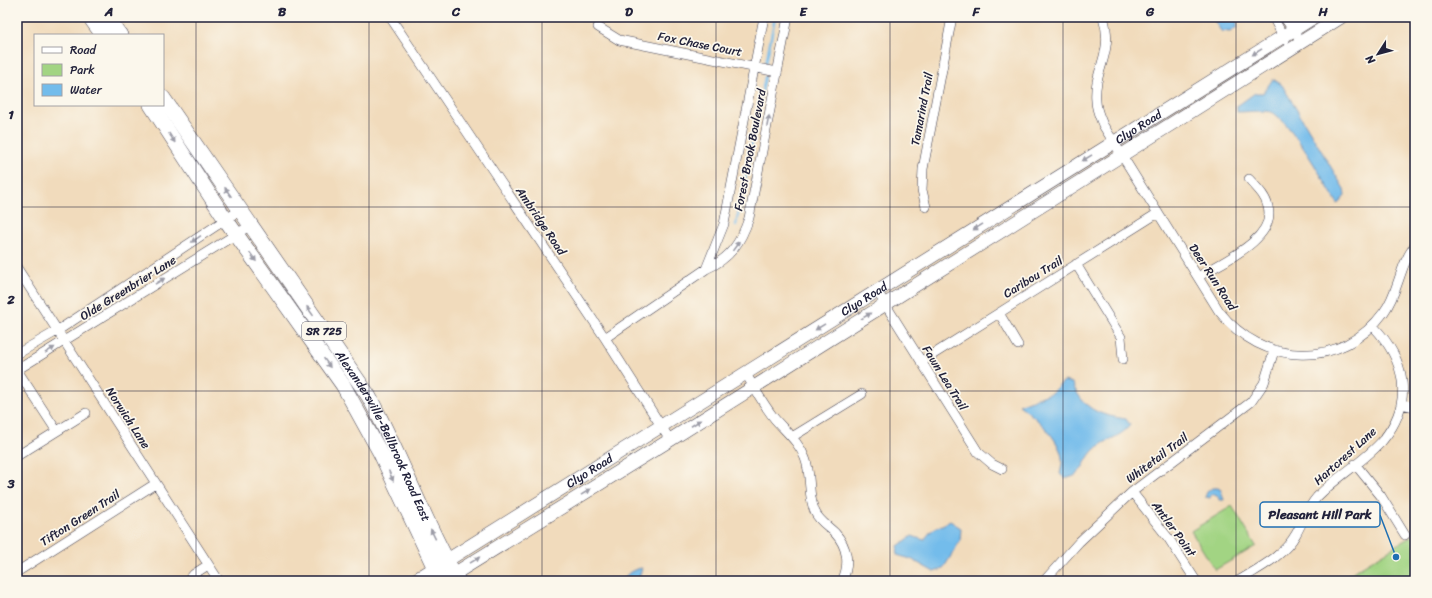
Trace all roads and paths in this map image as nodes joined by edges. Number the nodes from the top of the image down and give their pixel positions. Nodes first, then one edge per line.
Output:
1 (90, 17) edge
2 (106, 17) edge
3 (390, 17) edge
4 (764, 17) edge
5 (788, 17) edge
6 (952, 17) edge
7 (1102, 17) edge
8 (1273, 17) edge
9 (1284, 17) edge
10 (1314, 17) edge
11 (1341, 17) edge
12 (598, 27) dead end
13 (1288, 33) junction
14 (102, 34) edge
15 (119, 34) edge
16 (1295, 46) junction
17 (755, 67) junction
18 (777, 72) junction
19 (164, 99) edge
20 (151, 106) edge
21 (1113, 142) junction
22 (1121, 157) junction
23 (1249, 179) dead end
24 (926, 206) dead end
25 (240, 210) junction
26 (1158, 213) junction
27 (226, 220) junction
28 (251, 225) junction
29 (236, 234) junction
30 (1415, 246) edge
31 (1076, 264) junction
32 (17, 268) edge
33 (706, 269) junction
34 (1198, 277) junction
35 (876, 291) junction
36 (885, 304) junction
37 (999, 313) junction
38 (1373, 326) junction
39 (57, 331) junction
40 (605, 338) junction
41 (64, 342) junction
42 (1018, 345) dead end
43 (1274, 351) junction
44 (17, 354) edge
45 (1123, 360) dead end
46 (920, 362) junction
47 (17, 370) edge
48 (746, 374) junction
49 (754, 386) junction
50 (862, 394) dead end
51 (1401, 404) junction
52 (1415, 407) edge
53 (86, 413) dead end
54 (662, 427) junction
55 (56, 430) junction
56 (792, 437) junction
57 (670, 440) junction
58 (17, 456) edge
59 (1355, 464) junction
60 (1002, 469) dead end
61 (155, 484) junction
62 (1132, 492) junction
63 (1405, 535) dead end
64 (208, 564) junction
65 (17, 572) edge
66 (446, 574) edge
67 (188, 581) edge
68 (219, 581) edge
69 (414, 581) edge
70 (842, 581) edge
71 (1044, 581) edge
72 (1196, 581) edge
73 (1238, 581) edge

1 - 14 main road
2 - 15 main road
3 - 40 street, Ambridge Road
4 - 17 street, Forest Brook Boulevard
5 - 18 street, Forest Brook Boulevard
6 - 24 street, Tamarind Trail
7 - 21 street, Deer Run Road
8 - 13 street
9 - 13 street
10 - 13 street, Clyo Road
11 - 16 street, Clyo Road
12 - 17 street, Fox Chase Court
13 - 16 street
13 -> 21 street, Clyo Road
16 - 22 street, Clyo Road
17 - 18 street, Fox Chase Court
17 - 33 street, Forest Brook Boulevard
33 -> 18 street, Forest Brook Boulevard
25 -> 19 main road, Alexandersville-Bellbrook Road East / SR 725
20 -> 27 main road, Alexandersville-Bellbrook Road East / SR 725
21 - 22 street, Deer Run Road
21 -> 35 street, Clyo Road
22 - 26 street, Deer Run Road
22 - 36 street, Clyo Road
23 - 34 street
25 - 27 street, Olde Greenbrier Lane
25 - 28 main road, Alexandersville-Bellbrook Road East / SR 725
26 - 31 street, Caribou Trail
26 - 34 street, Deer Run Road
27 - 29 main road, Alexandersville-Bellbrook Road East / SR 725
27 -> 39 street, Olde Greenbrier Lane
28 - 29 street, Olde Greenbrier Lane
66 -> 28 main road, Alexandersville-Bellbrook Road East / SR 725
41 -> 29 street, Olde Greenbrier Lane
29 -> 66 main road, Alexandersville-Bellbrook Road East / SR 725
30 - 38 street, Deer Run Road
31 - 37 street, Caribou Trail
31 - 45 street
32 - 39 street, Norwich Lane
33 - 40 street, Forest Brook Boulevard
34 - 43 street, Deer Run Road
35 - 36 street, Fawn Lea Trail
35 -> 48 street, Clyo Road
36 - 46 street, Fawn Lea Trail
49 -> 36 street, Clyo Road
37 - 42 street
37 - 46 street, Caribou Trail
38 - 43 street, Deer Run Road
38 - 51 street, Hartcrest Lane
39 - 41 street, Norwich Lane
39 - 44 street, Olde Greenbrier Lane
40 - 54 street, Ambridge Road
47 -> 41 street, Olde Greenbrier Lane
41 - 61 street, Norwich Lane
43 - 62 street, Whitetail Trail
46 - 60 street, Fawn Lea Trail
47 - 55 street
48 - 49 street
48 - 54 street, Clyo Road
49 - 56 street
57 -> 49 street, Clyo Road
50 - 56 street
51 - 52 street
51 - 59 street, Hartcrest Lane
53 - 55 street
54 - 57 street, Ambridge Road
54 - 66 street, Clyo Road
55 - 58 street
56 - 70 street
66 -> 57 street, Clyo Road
59 - 63 street
59 - 73 street, Hartcrest Lane
61 - 64 street, Norwich Lane
61 - 65 street, Tifton Green Trail
62 - 71 street, Whitetail Trail
62 - 72 street, Antler Point
64 - 67 street
64 - 68 street, Norwich Lane
66 - 69 street, Clyo Road

